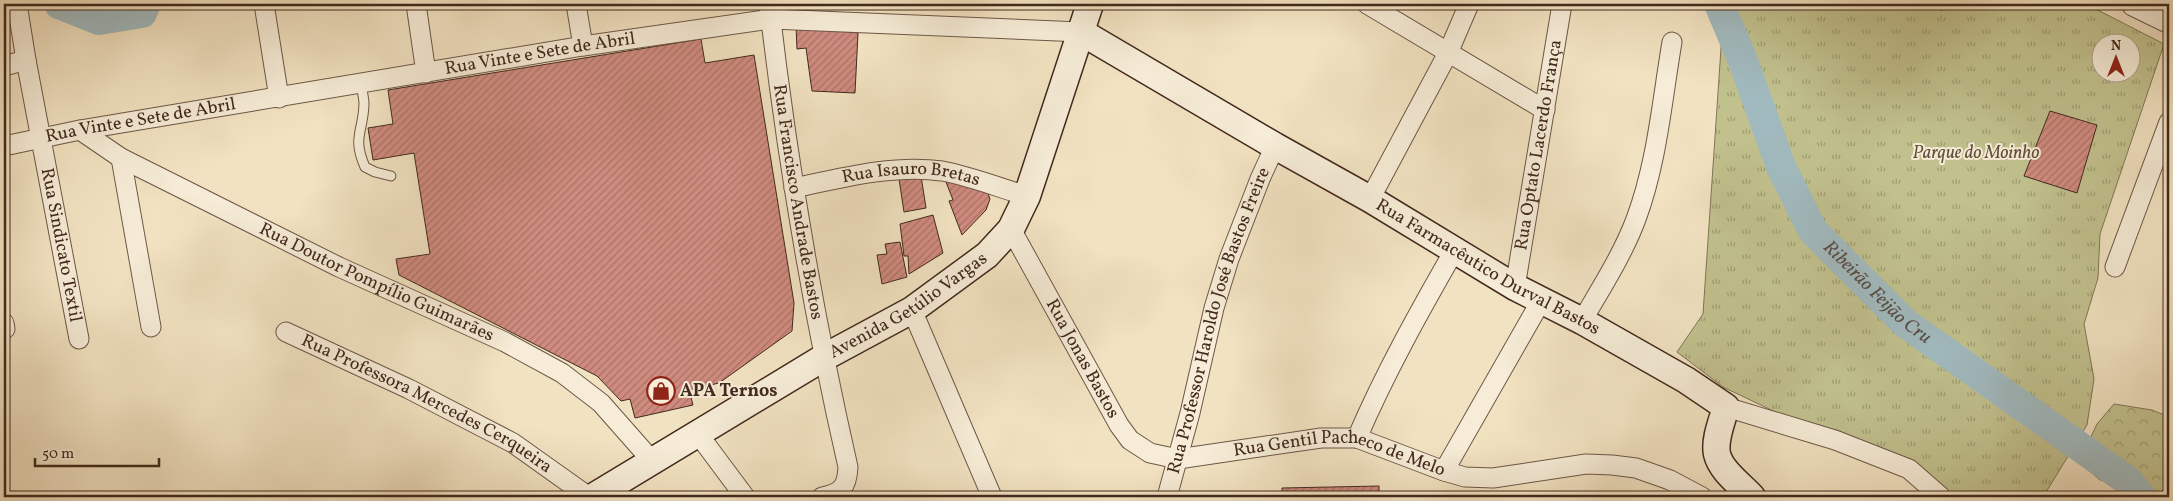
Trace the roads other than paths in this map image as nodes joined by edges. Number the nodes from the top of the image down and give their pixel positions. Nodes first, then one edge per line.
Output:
1 (264, 4) edge
2 (416, 4) edge
3 (576, 4) edge
4 (1090, 4) edge
5 (1367, 4) edge
6 (1469, 4) edge
7 (1562, 4) edge
8 (2134, 4) edge
9 (19, 10) edge
10 (770, 11) edge
11 (2169, 21) edge
12 (1081, 32) junction
13 (1672, 42) dead end
14 (583, 46) junction
15 (1448, 53) junction
16 (26, 60) junction
17 (4, 66) edge
18 (426, 74) junction
19 (361, 84) junction
20 (279, 98) junction
21 (1545, 110) junction
22 (2169, 122) edge
23 (80, 130) junction
24 (42, 137) junction
25 (4, 146) edge
26 (1275, 146) junction
27 (121, 158) junction
28 (391, 176) dead end
29 (794, 188) junction
30 (1027, 196) junction
31 (1370, 199) junction
32 (1011, 229) junction
33 (1454, 251) junction
34 (2115, 267) dead end
35 (1514, 287) junction
36 (1541, 301) junction
37 (912, 310) junction
38 (1582, 321) junction
39 (151, 327) dead end
40 (286, 332) dead end
41 (79, 339) dead end
42 (824, 358) junction
43 (1726, 407) junction
44 (698, 434) junction
45 (1357, 438) junction
46 (1178, 459) junction
47 (653, 462) junction
48 (1444, 471) junction
49 (591, 497) edge
50 (745, 497) edge
51 (822, 497) edge
52 (992, 497) edge
53 (1167, 497) edge
54 (1702, 497) edge
55 (1752, 497) edge
56 (1941, 497) edge

1 - 20 street
2 - 18 street
3 - 14 street
4 - 12 main road, Avenida Getúlio Vargas
5 - 15 street
6 - 15 street
7 - 21 street, Rua Optato Lacerdo França
8 - 11 street
9 - 16 street, Rua Sindicato Textil
10 - 12 street, Rua Vinte e Sete de Abril
10 - 14 street, Rua Vinte e Sete de Abril
10 - 29 street, Rua Francisco Andrade Bastos
12 - 26 main road, Rua Farmacêutico Durval Bastos
12 - 30 main road, Avenida Getúlio Vargas
13 - 38 street
14 - 18 street, Rua Vinte e Sete de Abril
15 - 21 street
15 - 31 street
16 - 17 street
16 - 24 street, Rua Sindicato Textil
18 - 19 street, Rua Vinte e Sete de Abril
19 - 20 street, Rua Vinte e Sete de Abril
19 - 28 lane
20 - 23 street, Rua Vinte e Sete de Abril
21 - 35 street, Rua Optato Lacerdo França
22 - 34 street
23 - 24 street, Rua Vinte e Sete de Abril
23 - 27 street, Rua Doutor Pompílio Guimarães
24 - 25 street, Rua Vinte e Sete de Abril
24 - 41 street, Rua Sindicato Textil
26 - 31 main road, Rua Farmacêutico Durval Bastos
26 - 46 street, Rua Professor Haroldo José Bastos Freire
27 - 39 street
27 - 47 street, Rua Doutor Pompílio Guimarães
29 - 30 street, Rua Isauro Bretas
29 - 42 street, Rua Francisco Andrade Bastos
30 - 32 main road, Avenida Getúlio Vargas
31 - 33 main road, Rua Farmacêutico Durval Bastos
32 - 37 main road, Avenida Getúlio Vargas
32 - 46 street, Rua Jonas Bastos
33 - 35 main road, Rua Farmacêutico Durval Bastos
33 - 45 street
35 - 36 main road, Rua Farmacêutico Durval Bastos
36 - 38 main road, Rua Farmacêutico Durval Bastos
36 - 48 street
37 - 42 main road, Avenida Getúlio Vargas
37 - 52 street
38 - 43 main road, Rua Farmacêutico Durval Bastos
40 - 49 street, Rua Professora Mercedes Cerqueira
42 - 44 main road, Avenida Getúlio Vargas
42 - 51 street, Rua Francisco Andrade Bastos
43 - 55 main road
43 - 56 street, Rua Farmacêutico Durval Bastos
44 - 47 main road, Avenida Getúlio Vargas
44 - 50 street
45 - 46 street, Rua Gentil Pacheco de Melo
45 - 48 street, Rua Gentil Pacheco de Melo
46 - 53 street, Rua Professor Haroldo José Bastos Freire
47 - 49 main road, Avenida Getúlio Vargas
48 - 54 street, Rua Gentil Pacheco de Melo

